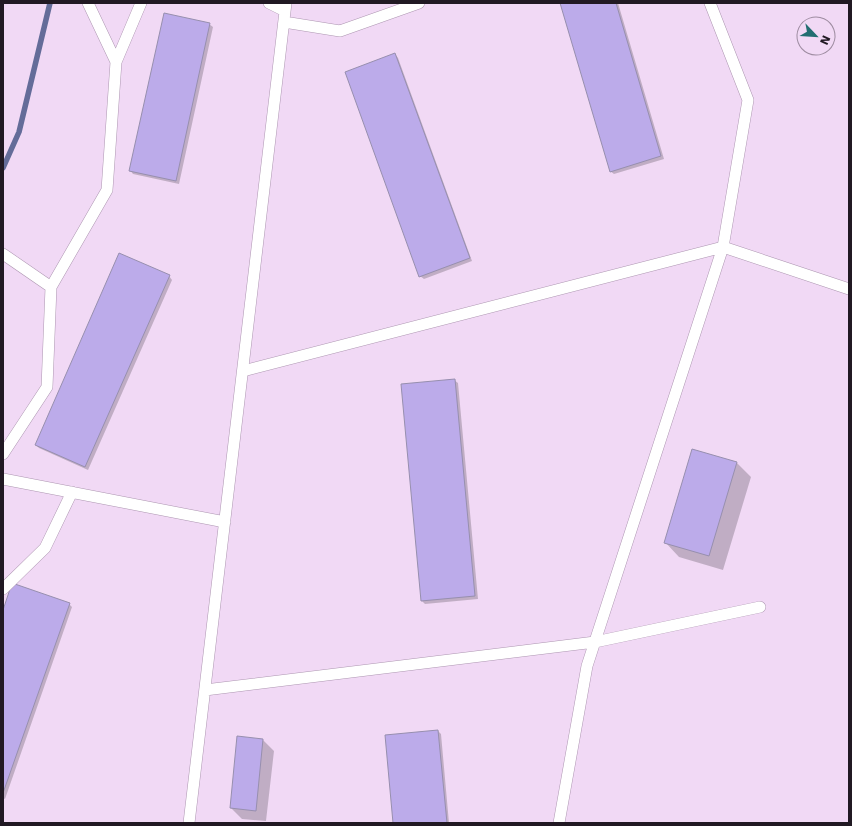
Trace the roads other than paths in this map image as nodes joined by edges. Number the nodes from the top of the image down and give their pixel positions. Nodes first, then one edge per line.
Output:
1 (88, 3) edge
2 (141, 3) edge
3 (269, 3) edge
4 (419, 3) edge
5 (710, 3) edge
6 (285, 12) edge
7 (116, 62) junction
8 (723, 248) junction
9 (3, 254) edge
10 (51, 287) junction
11 (849, 289) edge
12 (243, 371) junction
13 (3, 454) edge
14 (3, 479) edge
15 (72, 492) junction
16 (225, 522) junction
17 (3, 589) edge
18 (760, 607) dead end
19 (595, 642) junction
20 (205, 690) junction
21 (189, 823) edge
22 (559, 823) edge

1 - 7 lane
2 - 7 lane
3 - 6 lane
4 - 6 lane
5 - 8 lane
6 - 12 lane
7 - 10 lane
8 - 11 lane
8 - 12 lane
8 - 19 lane
9 - 10 lane
10 - 13 lane
12 - 16 lane
14 - 15 lane
15 - 16 lane
15 - 17 lane
16 - 20 lane
18 - 19 lane
19 - 20 lane
19 - 22 lane
20 - 21 lane

